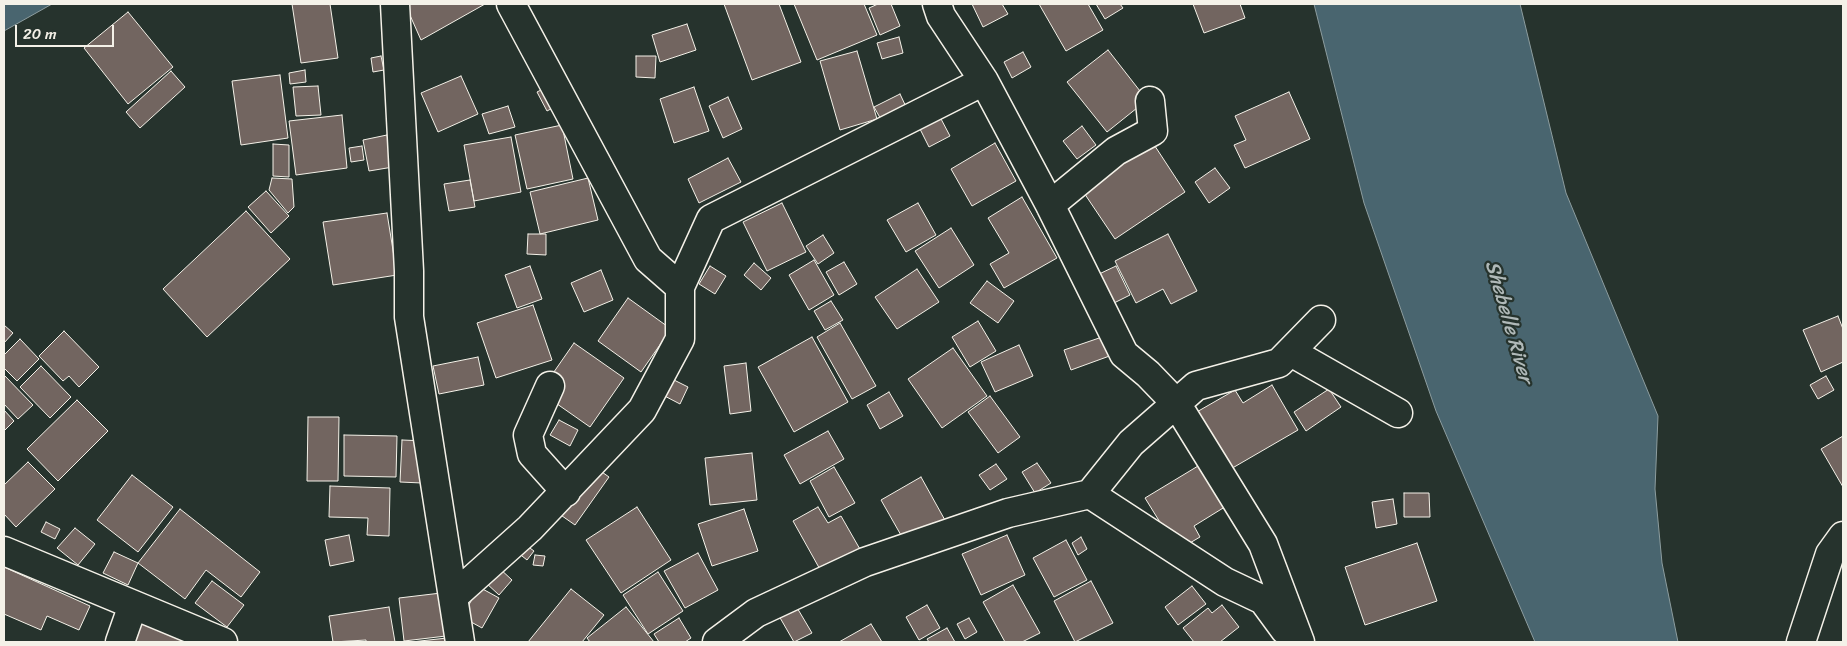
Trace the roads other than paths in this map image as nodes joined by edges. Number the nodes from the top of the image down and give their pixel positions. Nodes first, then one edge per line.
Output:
1 (395, 4) edge
2 (511, 4) edge
3 (946, 8) edge
4 (984, 82) junction
5 (1150, 100) dead end
6 (1050, 205) junction
7 (680, 287) junction
8 (1321, 320) dead end
9 (1291, 352) junction
10 (550, 386) dead end
11 (1176, 402) junction
12 (1398, 413) dead end
13 (566, 492) junction
14 (1090, 494) junction
15 (1843, 536) edge
16 (4, 551) edge
17 (453, 597) junction
18 (134, 606) junction
19 (120, 642) edge
20 (223, 642) edge
21 (460, 642) edge
22 (717, 642) edge
23 (1294, 642) edge
24 (1300, 642) edge
25 (1801, 642) edge

1 - 17 street
2 - 7 street
3 - 4 street
4 - 6 street
4 - 7 street
5 - 6 street
6 - 11 street
7 - 13 street
8 - 9 street
9 - 11 street
9 - 12 street
10 - 13 street
11 - 14 street
11 - 24 street
13 - 17 street
14 - 22 street
14 - 23 street
15 - 25 street
16 - 18 street
17 - 21 street
18 - 19 street
18 - 20 street

